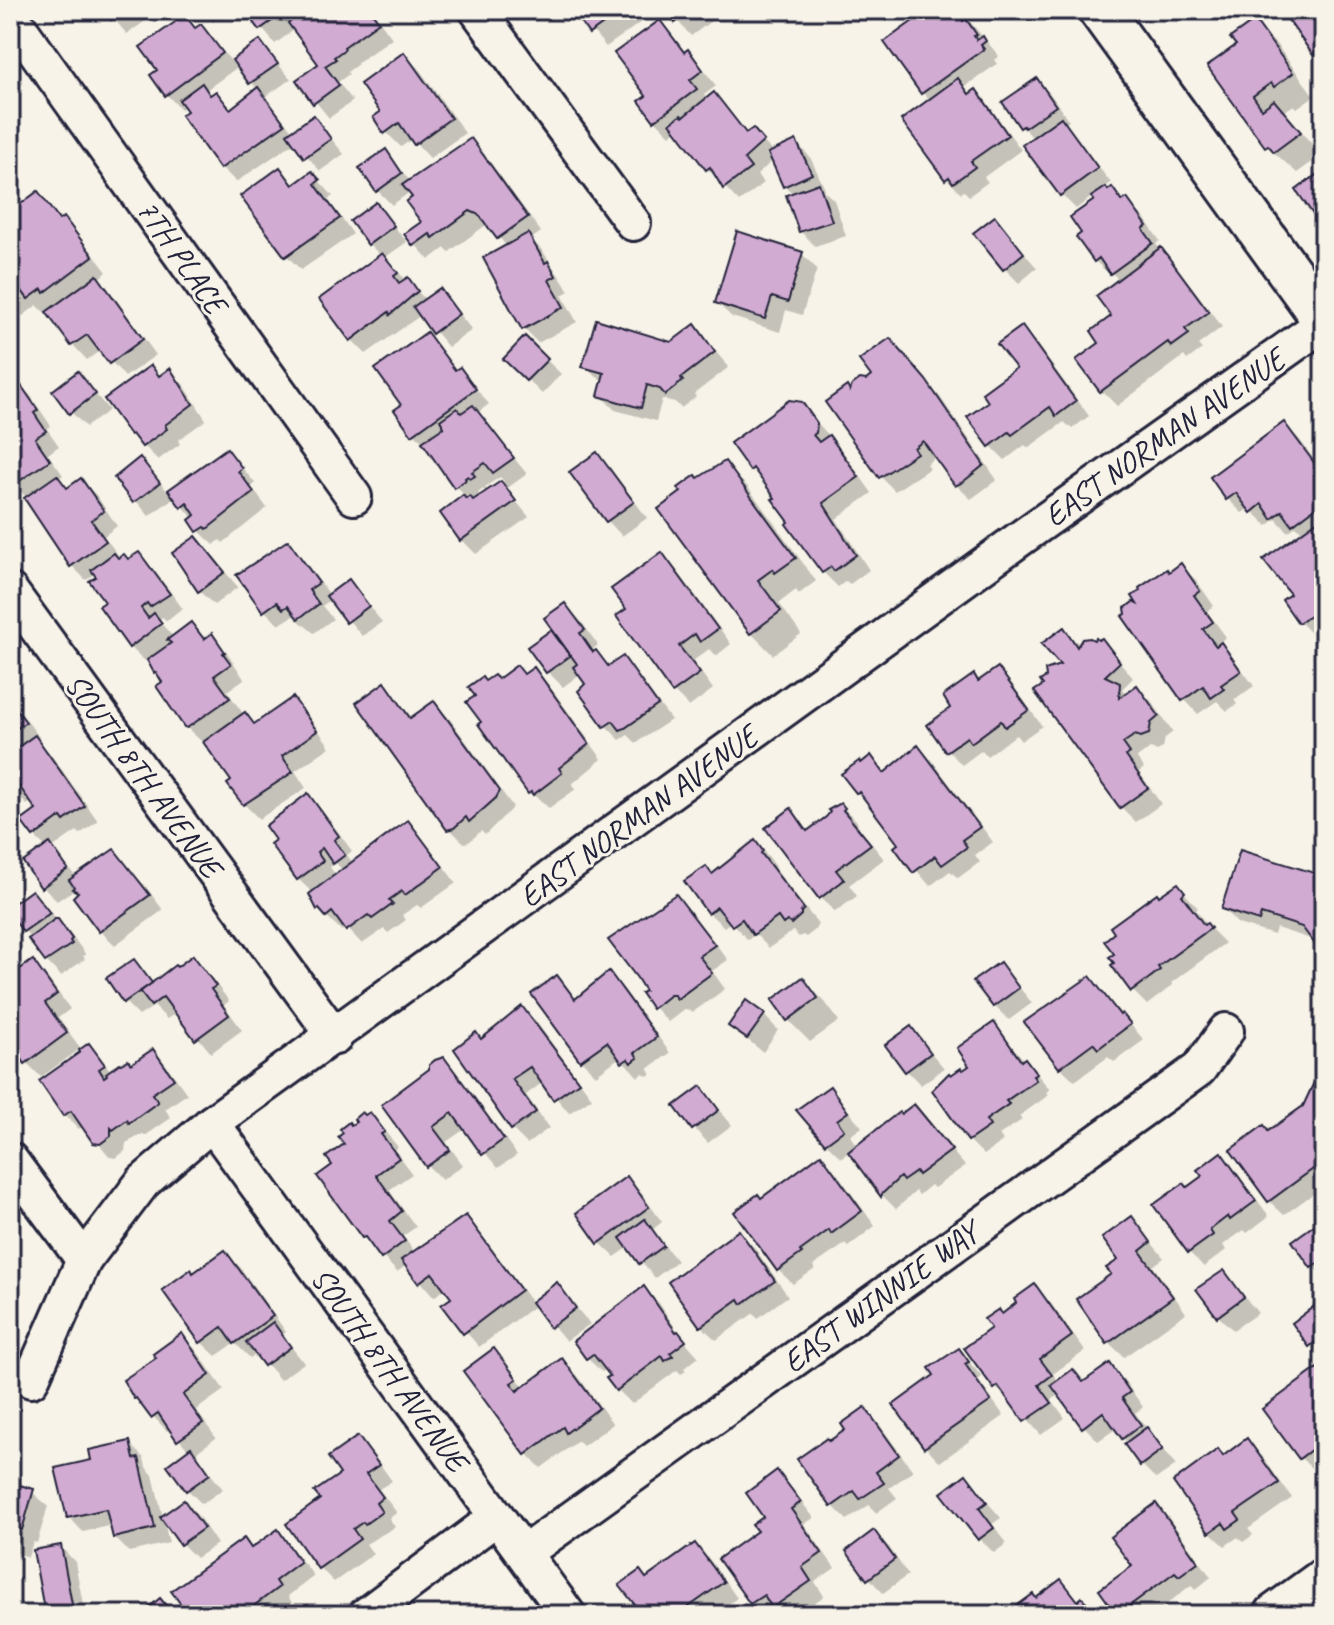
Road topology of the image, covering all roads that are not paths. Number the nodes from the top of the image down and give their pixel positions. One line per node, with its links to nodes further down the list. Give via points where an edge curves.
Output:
1 (477, 10): 4 (street)
2 (10, 15): 6 (street, 7TH PLACE)
3 (1114, 15): 5 (street)
4 (633, 223)
5 (1324, 322): 9 (street, EAST NORMAN AVENUE)
6 (354, 497)
7 (10, 591): 9 (street, SOUTH 8TH AVENUE)
8 (1226, 1031): 15 (street, EAST WINNIE WAY, via 1199,1069)
9 (335, 1037): 10 (street, EAST NORMAN AVENUE)
10 (212, 1123): 12 (street, EAST NORMAN AVENUE, via 143,1182); 14 (street, SOUTH 8TH AVENUE)
11 (10, 1160): 12 (street)
12 (84, 1260): 13 (street, EAST NORMAN AVENUE)
13 (31, 1380)
14 (497, 1517): 15 (street, SOUTH 8TH AVENUE); 17 (street)
15 (524, 1553): 18 (street, SOUTH 8TH AVENUE)
16 (1324, 1580): 19 (street)
17 (366, 1615)
18 (568, 1615)
19 (1276, 1615)

